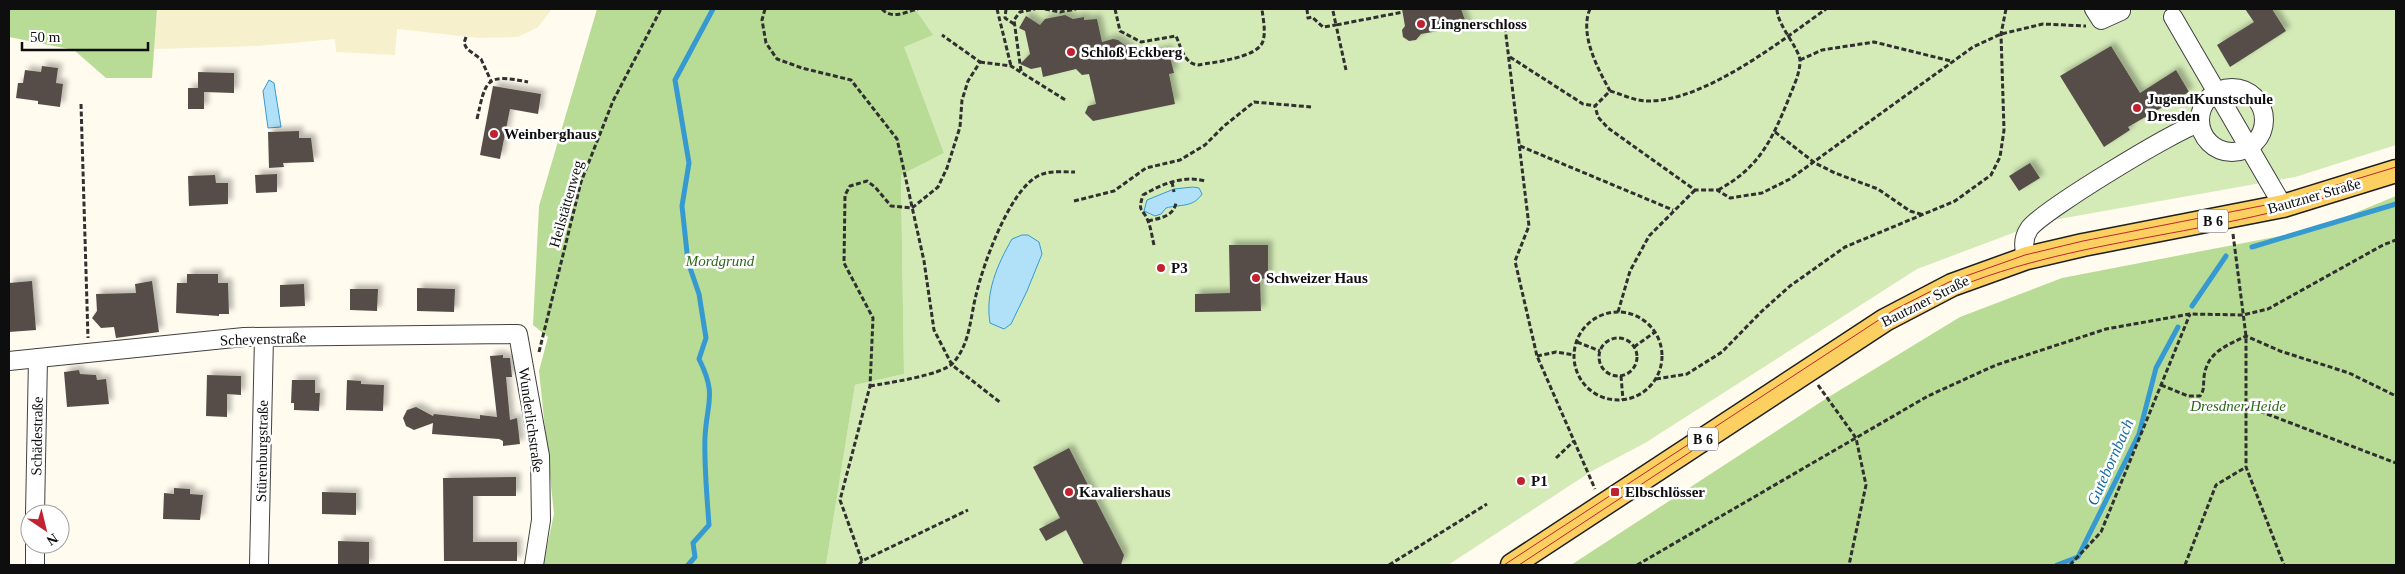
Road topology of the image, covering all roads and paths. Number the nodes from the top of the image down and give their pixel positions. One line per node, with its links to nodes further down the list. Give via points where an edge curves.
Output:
1 (660, 9): 90 (path, Heilstättenweg, via 614,101 581,182)
2 (765, 9): 62 (path, via 762,20 766,43 777,59 850,80 897,139)
3 (882, 9): 4 (path, via 893,16)
4 (918, 9)
5 (997, 9): 35 (path)
6 (1006, 9): 24 (path, via 1004,18)
7 (1035, 9): 17 (path)
8 (1045, 9): 18 (path)
9 (1076, 9): 18 (path)
10 (1115, 9): 11 (path, via 1120,31 1141,42 1176,36 1187,61 1198,65 1239,57 1258,48 1264,38)
11 (1262, 9)
12 (1307, 9): 25 (path, via 1308,18 1312,17 1323,28)
13 (1590, 9): 40 (path, via 1587,15 1590,53)
14 (1778, 9): 29 (path)
15 (1826, 9): 29 (path)
16 (2006, 9): 27 (path)
17 (1023, 10): 24 (path)
18 (1065, 10)
19 (1333, 11): 25 (path)
20 (2121, 11): 22 (street)
21 (1403, 12): 25 (path)
22 (2097, 15): 27 (path, via 2088,26 2043,24)
23 (2173, 17): 41 (street)
24 (1014, 24): 37 (path)
25 (1336, 25): 36 (path)
26 (1506, 27): 31 (path)
27 (2001, 34): 33 (path); 64 (path, via 2004,130 2000,157 1991,175 1955,201)
28 (942, 35): 34 (path)
29 (1788, 36): 32 (path); 40 (path, via 1690,94 1646,101)
30 (466, 37): 38 (path, via 464,43 481,59)
31 (1509, 56): 44 (path, via 1583,104); 49 (path)
32 (1800, 60): 33 (path, via 1822,50 1874,42); 48 (path)
33 (1951, 60): 51 (path)
34 (980, 62): 35 (path); 62 (path, via 968,81 960,127 947,168 938,187)
35 (1011, 66): 37 (path)
36 (1346, 70)
37 (1021, 72): 42 (path)
38 (491, 81): 39 (path, via 503,77); 46 (path, via 484,87)
39 (528, 82)
40 (1610, 91): 44 (path)
41 (2217, 92): 47 (street, via 2204,105); 50 (street); 50 (street, via 2238,89 2257,100 2264,120 2260,135)
42 (1067, 101)
43 (81, 104): 80 (path)
44 (1595, 106): 57 (path, via 1598,117 1608,128)
45 (1311, 107): 59 (path, via 1254,102 1205,145 1180,160 1146,168 1114,191)
46 (477, 119)
47 (2200, 123): 50 (street, via 2209,143 2218,149 2239,152); 69 (street, via 2132,159 2046,214 2030,227 2025,236)
48 (1775, 132): 51 (path); 58 (path, via 1759,159 1737,180)
49 (1520, 146): 63 (path); 82 (path, via 1529,226 1515,261)
50 (2249, 147): 61 (street)
51 (1815, 163): 58 (path, via 1762,193 1730,198); 64 (path, via 1878,189 1910,211)
52 (2396, 171): 61 (main road, Bautzner Straße / B 6)
53 (1075, 172): 85 (path, via 1038,176 1023,188 987,255 967,342)
54 (1205, 181): 55 (path, via 1192,178)
55 (1172, 182): 56 (path); 66 (path, via 1144,195 1141,212)
56 (1174, 190)
57 (1695, 190): 58 (path); 63 (path)
58 (1717, 190)
59 (1074, 201)
60 (1176, 204): 66 (path, via 1174,211 1164,218)
61 (2283, 206): 65 (main road, Bautzner Straße / B 6)
62 (912, 208): 85 (path, via 934,330); 91 (path, via 891,206 867,181 850,186 846,195 844,263 873,318)
63 (1673, 210): 70 (path, via 1649,236 1630,271)
64 (1925, 215): 88 (path, via 1845,247 1790,286 1722,352 1687,374)
65 (2231, 217): 69 (main road, Bautzner Straße / B 6); 72 (path)
66 (1148, 221): 68 (path)
67 (2396, 240): 72 (path, via 2268,309)
68 (1154, 244)
69 (2026, 258): 86 (main road, Bautzner Straße / B 6, via 1952,285 1924,299)
70 (1618, 312): 73 (path, via 1632,314); 77 (path, via 1593,321)
71 (2190, 314): 72 (path); 89 (path); 96 (path, via 2106,329 1996,365 1928,396)
72 (2243, 315): 75 (path)
73 (1656, 332): 78 (path); 88 (path, via 1662,348 1662,364)
74 (518, 334): 76 (street, Schevenstraße); 90 (street, Wunderlichstraße)
75 (2246, 336): 89 (path, via 2215,351 2208,361 2204,390 2200,396 2188,396); 92 (path, via 2280,351 2348,373); 95 (path)
76 (264, 337): 80 (street, Schevenstraße); 106 (street, Stürenburgstraße)
77 (1577, 342): 79 (path); 81 (path)
78 (1634, 347): 79 (path, via 1619,338 1608,342); 87 (path, via 1637,361 1628,373)
79 (1600, 351): 87 (path, via 1602,367 1610,374)
80 (88, 354): 83 (street, Schevenstraße)
81 (1574, 355): 82 (path, via 1556,352); 93 (path, via 1583,383 1608,400)
82 (1537, 356): 97 (path)
83 (38, 358): 84 (street, Schevenstraße); 101 (street, Schädestraße)
84 (9, 361)
85 (952, 365): 91 (path, via 919,377); 94 (path)
86 (1808, 370): 96 (path); 103 (main road, Bautzner Straße / B 6)
87 (1621, 376): 93 (path)
88 (1656, 379): 93 (path, via 1636,397)
89 (2161, 385): 113 (path, via 2101,532)
90 (528, 386): 107 (street, Wunderlichstraße, via 540,456 541,520)
91 (870, 386): 105 (path, via 840,500)
92 (2396, 396)
93 (1623, 400)
94 (1001, 403)
95 (2246, 406): 99 (path); 100 (path)
96 (1856, 438): 111 (path); 112 (path, via 1866,485)
97 (1574, 442): 98 (path); 103 (path)
98 (1556, 458)
99 (2396, 462)
100 (2246, 467): 114 (path, via 2216,485); 115 (path)
101 (36, 504)
102 (1487, 504): 109 (path)
103 (1602, 506): 110 (main road, Bautzner Straße / B 6)
104 (968, 510): 105 (path)
105 (862, 561): 108 (path)
106 (259, 565)
107 (534, 565)
108 (859, 565)
109 (1389, 565)
110 (1512, 565)
111 (1637, 565)
112 (1849, 565)
113 (2070, 565)
114 (2185, 565)
115 (2284, 565)

